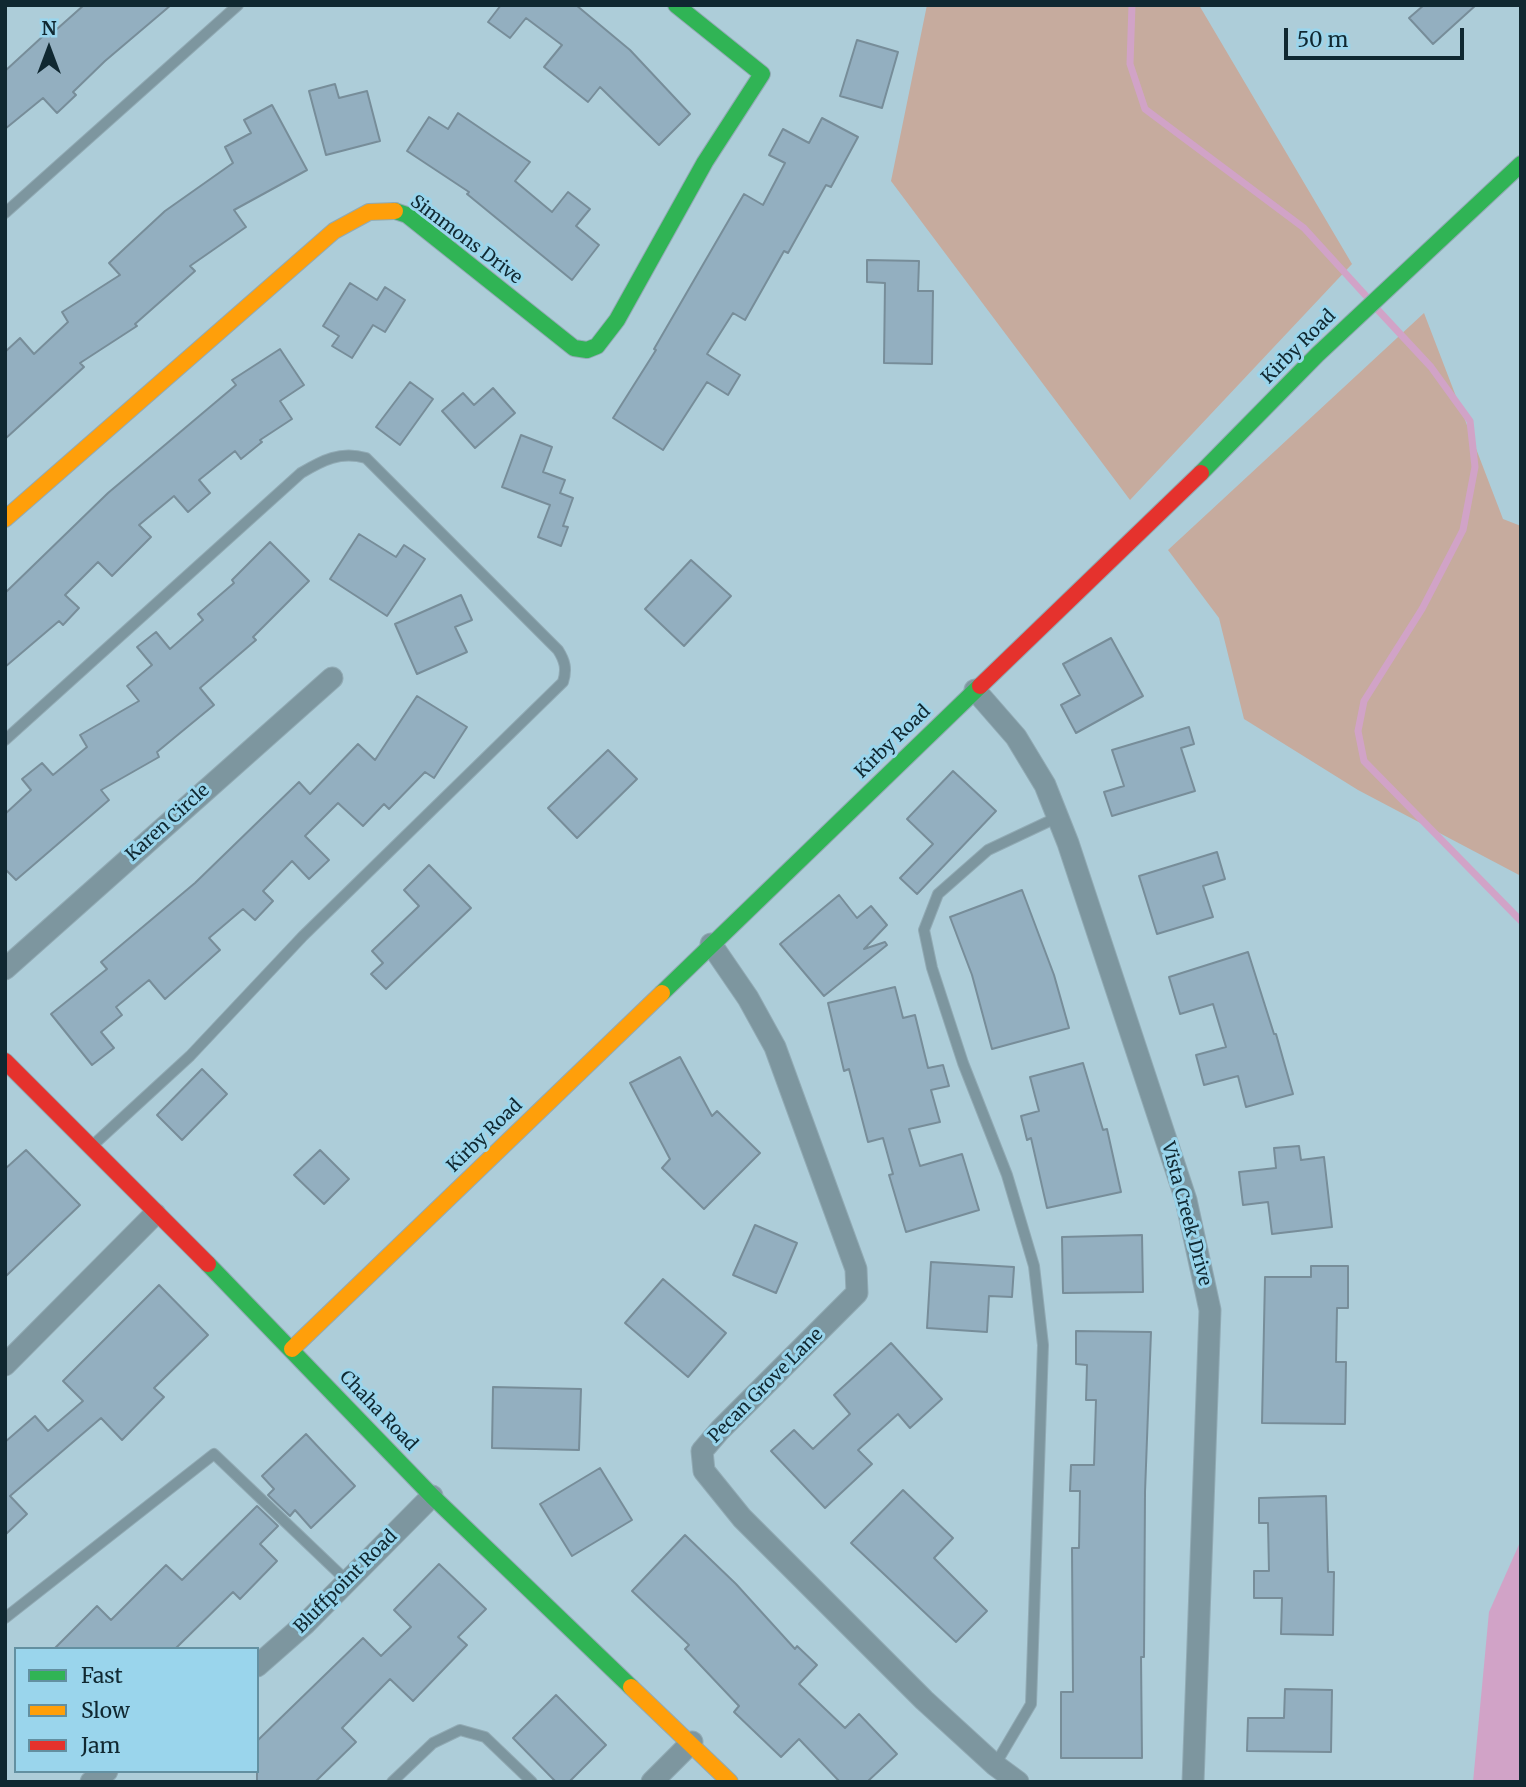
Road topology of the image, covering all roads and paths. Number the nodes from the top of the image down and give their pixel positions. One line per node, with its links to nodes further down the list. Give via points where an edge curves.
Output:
1 (238, 5): 4 (lane)
2 (676, 5): 5 (street, Simmons Drive, via 762,74 705,162 617,320 597,346 574,348 407,215 395,209 369,212 334,232)
3 (1517, 177): 7 (street, Kirby Road, via 1414,262)
4 (5, 213)
5 (5, 519)
6 (332, 678): 11 (street, Karen Circle)
7 (975, 690): 9 (street, Vista Creek Drive, via 1017,737); 10 (street, Kirby Road)
8 (5, 740): 13 (lane, via 301,473 348,453 366,458 564,660 563,682 303,936 190,1056)
9 (1058, 817): 22 (lane, via 988,850 938,894 924,930 963,1063 1007,1175 1034,1266 1043,1345 1031,1703); 28 (street, Vista Creek Drive, via 1186,1200 1210,1310)
10 (711, 944): 15 (street, Kirby Road); 22 (street, Pecan Grove Lane, via 775,1047 856,1269 857,1293 702,1451 704,1471 742,1518)
11 (5, 969)
12 (5, 1061): 13 (street, Chaha Road)
13 (90, 1148): 14 (street, Chaha Road)
14 (155, 1214): 15 (street, Chaha Road); 16 (street)
15 (292, 1349): 17 (street, Chaha Road)
16 (5, 1365)
17 (432, 1496): 18 (street, Bluffpoint Road); 21 (street, Chaha Road)
18 (347, 1581): 19 (lane, via 214,1454); 20 (street, Bluffpoint Road)
19 (5, 1618)
20 (259, 1664)
21 (692, 1742): 25 (street); 26 (street, Chaha Road)
22 (995, 1765): 27 (street, Pecan Grove Lane)
23 (392, 1782): 24 (lane, via 433,1743 460,1730 485,1737)
24 (532, 1782)
25 (652, 1782)
26 (730, 1782)
27 (1018, 1782)
28 (1193, 1782)

